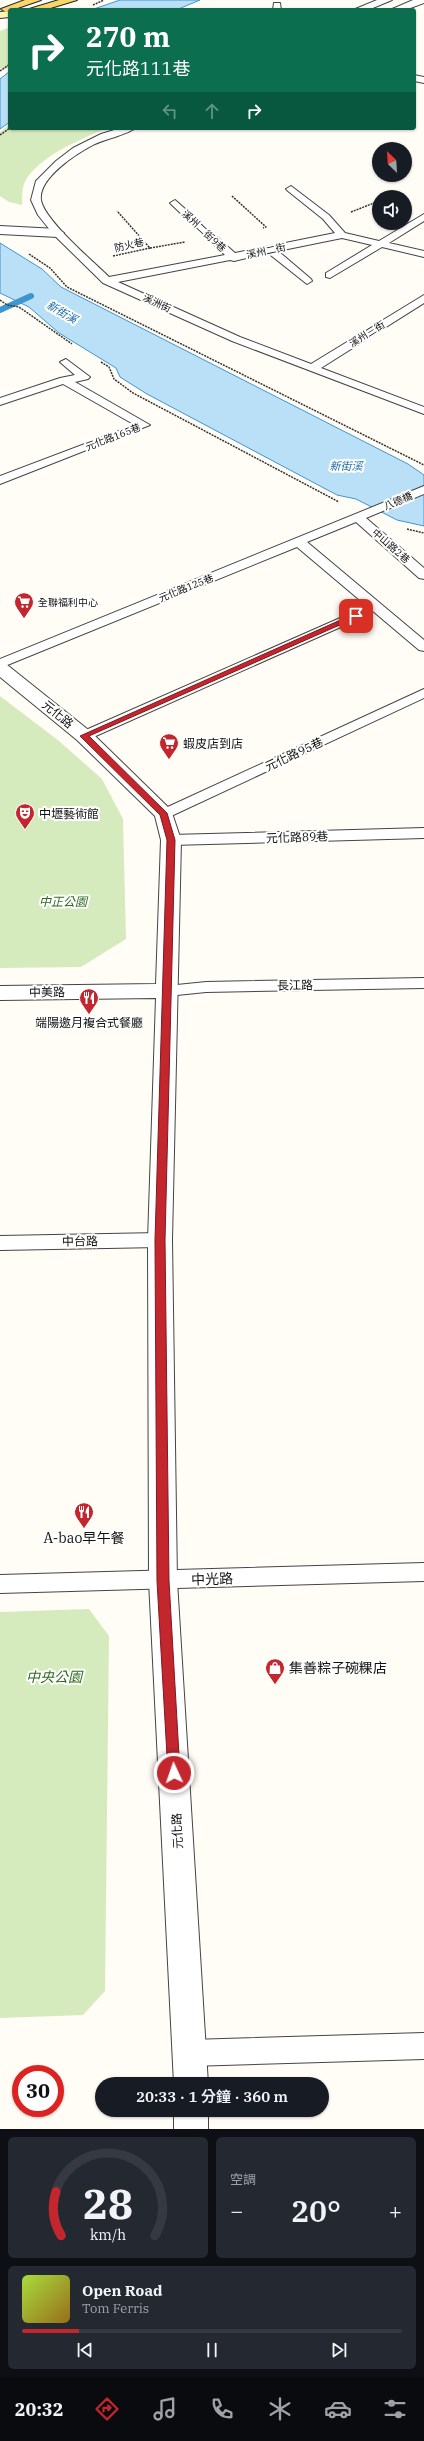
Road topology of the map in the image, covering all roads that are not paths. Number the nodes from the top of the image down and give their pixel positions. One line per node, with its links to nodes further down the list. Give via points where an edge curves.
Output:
1 (72, 0): 4 (main road)
2 (387, 0): 6 (street)
3 (423, 0): 7 (street)
4 (34, 6): 5 (main road)
5 (20, 8)
6 (364, 8)
7 (401, 8)
8 (124, 130): 13 (lane, 溪洲街, via 104,136 76,150 47,173 41,181 36,200 43,215)
9 (291, 189): 14 (lane, via 326,217)
10 (175, 203): 18 (lane, 溪州二街9巷)
11 (424, 217): 15 (lane)
12 (0, 230): 13 (street)
13 (58, 233): 20 (lane, 溪洲街)
14 (342, 235): 15 (lane, 溪州二街); 16 (lane, 溪州二街)
15 (381, 242): 17 (lane, 溪州二街); 19 (lane)
16 (271, 250): 18 (lane, 溪州二街); 21 (lane)
17 (424, 254)
18 (234, 258): 20 (lane, 溪州二街)
19 (330, 275)
20 (107, 281): 24 (lane, 溪洲街, via 236,339)
21 (307, 281)
22 (424, 298): 24 (lane, 溪州三街)
23 (66, 362): 25 (lane, via 84,377)
24 (311, 369): 27 (lane, 溪洲街)
25 (64, 380): 26 (lane); 28 (lane, 元化路165巷, via 144,426)
26 (0, 402)
27 (424, 410)
28 (0, 480)
29 (424, 490): 30 (lane, 八德橋)
30 (365, 515): 31 (lane, 元化路125巷); 32 (lane, 中山路2巷)
31 (299, 542): 34 (lane); 35 (lane, 元化路125巷)
32 (424, 575)
33 (356, 616): 38 (lane)
34 (424, 647)
35 (0, 664)
36 (0, 668): 38 (street, 元化路)
37 (424, 693): 39 (lane, 元化路95巷)
38 (84, 736): 39 (street, 元化路)
39 (164, 814): 41 (street, 元化路)
40 (424, 833): 41 (lane, 元化路89巷)
41 (171, 840): 43 (street, 元化路)
42 (424, 983): 43 (lane, 長江路, via 206,986)
43 (167, 990): 44 (street, 中美路); 45 (street, 元化路)
44 (0, 992)
45 (160, 1240): 46 (lane, 中台路); 48 (street, 元化路)
46 (0, 1243)
47 (424, 1572): 48 (lane, 中光路)
48 (163, 1581): 49 (lane, 中光路); 51 (street, 元化路)
49 (0, 1584)
50 (424, 2046): 51 (lane)
51 (190, 2053): 52 (street, 元化路)
52 (191, 2077)
53 (191, 2117): 54 (street)
54 (191, 2129)

